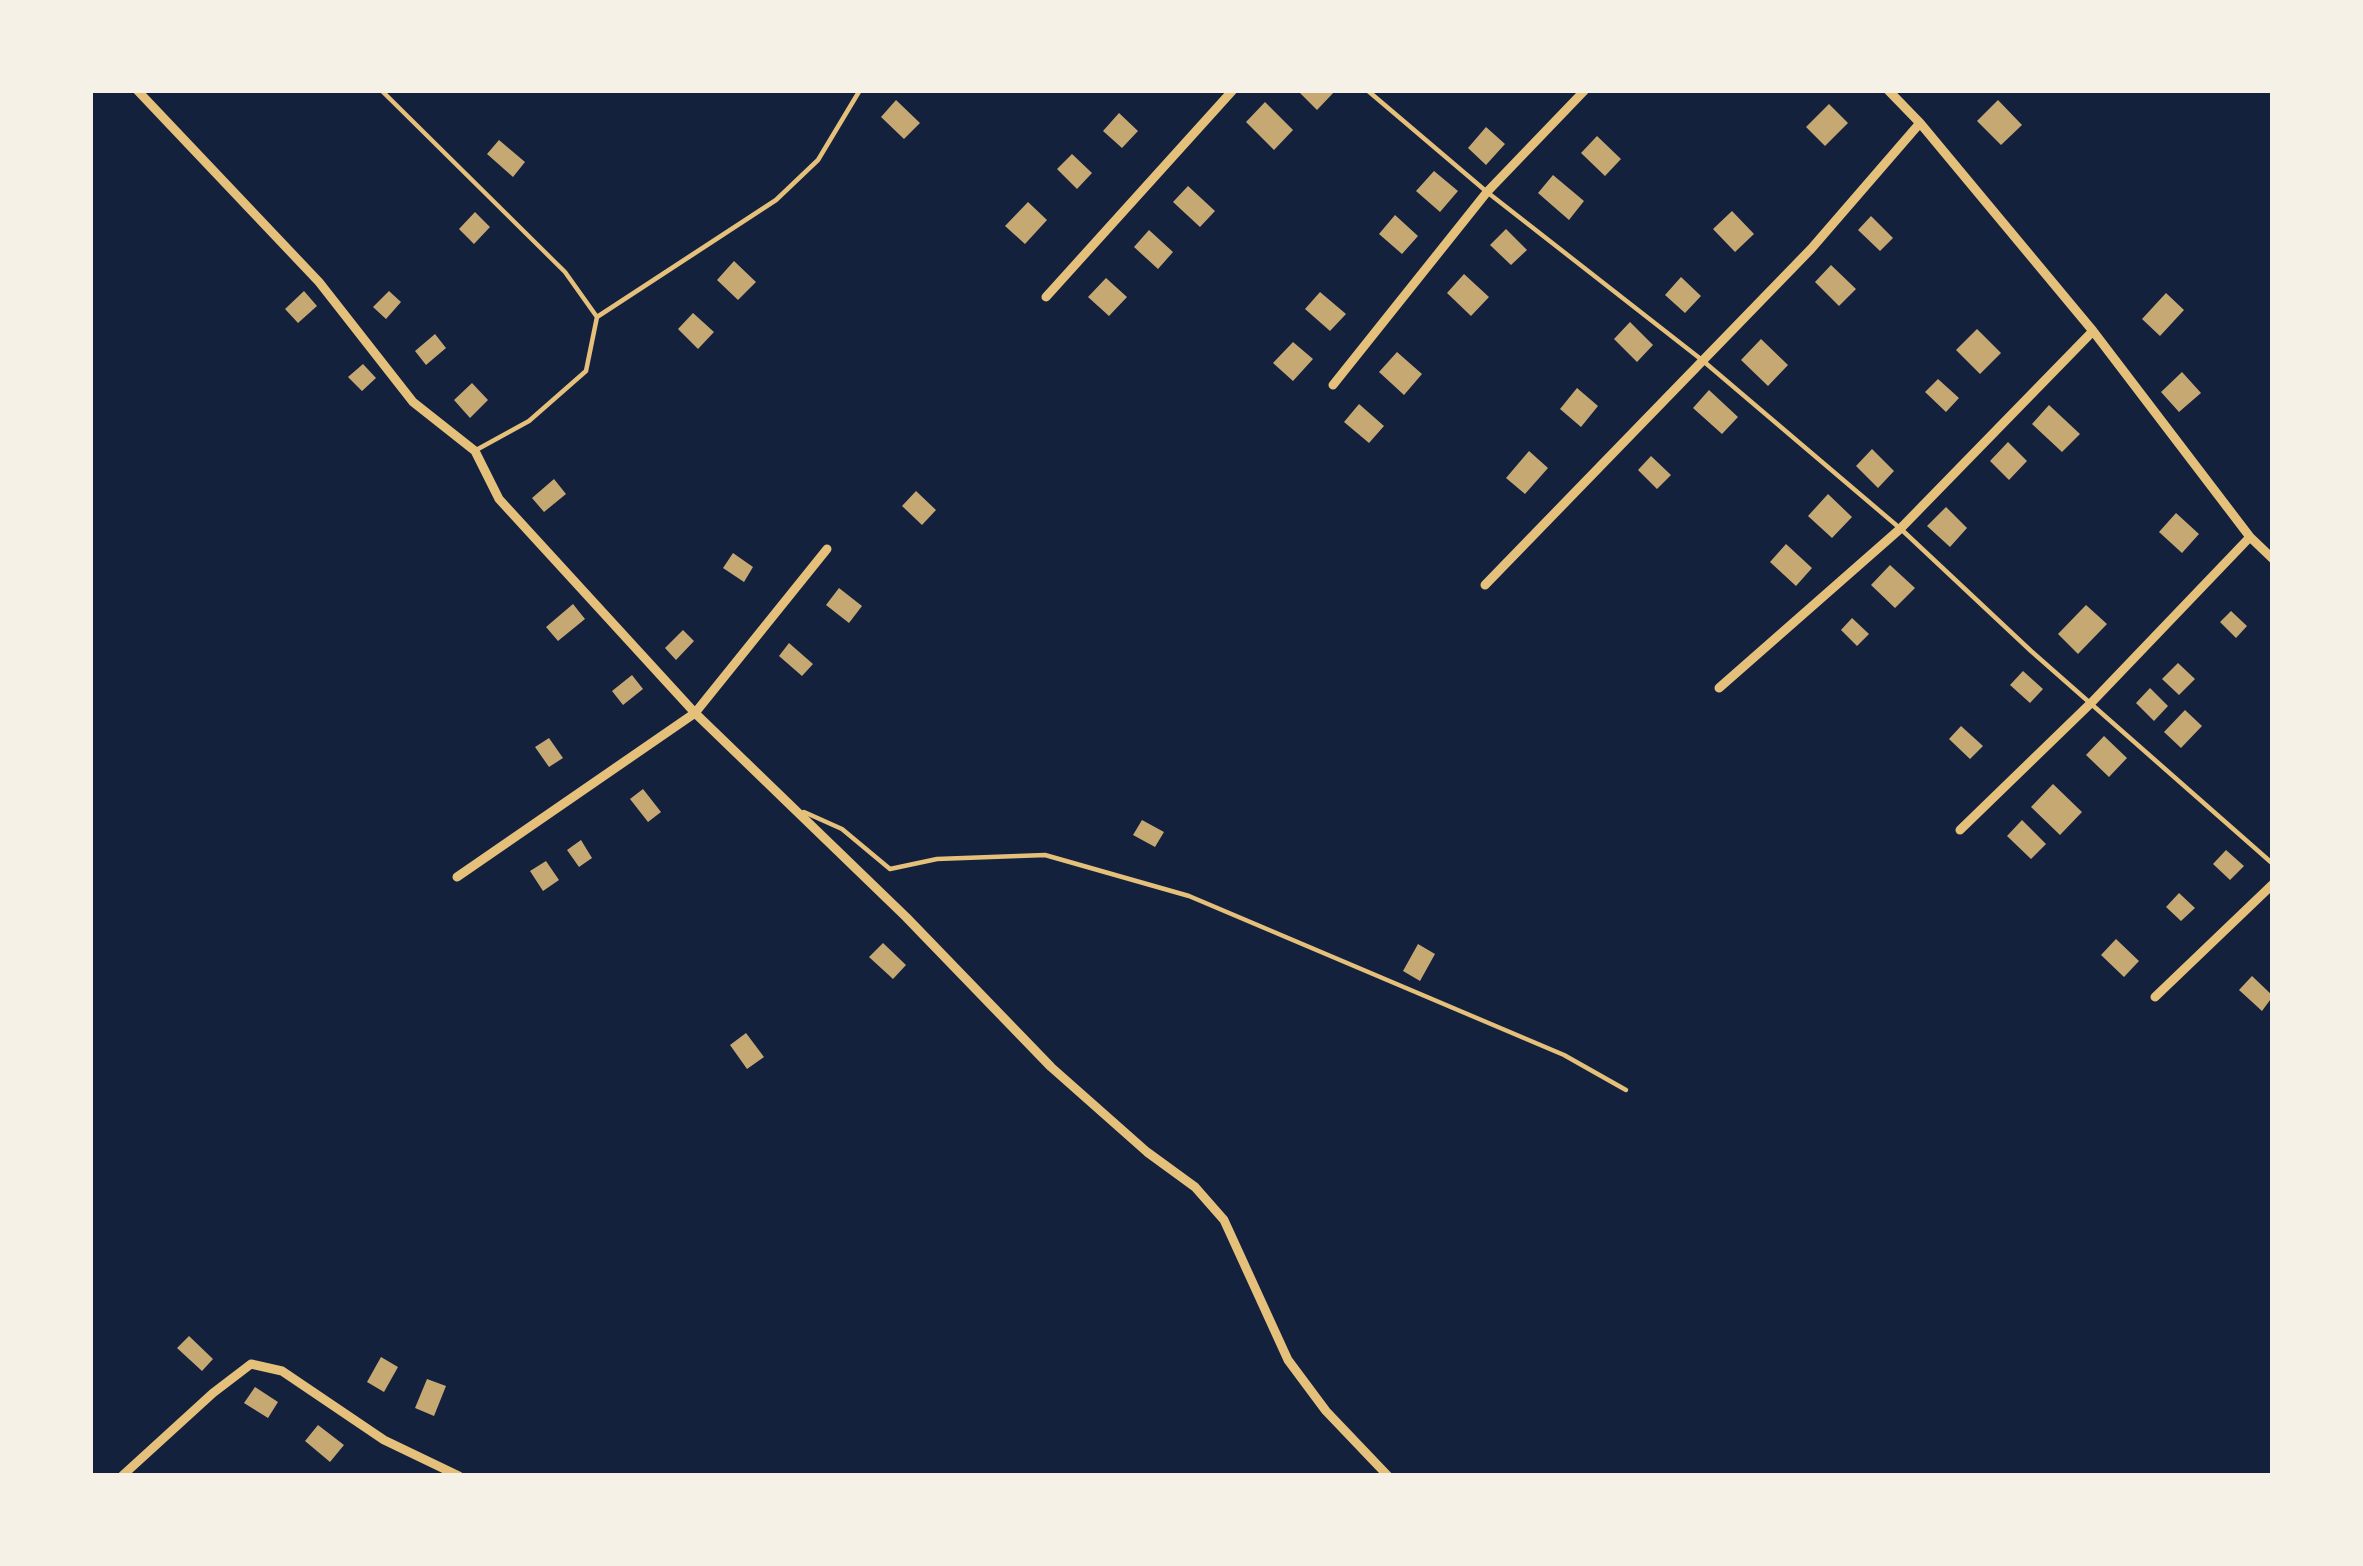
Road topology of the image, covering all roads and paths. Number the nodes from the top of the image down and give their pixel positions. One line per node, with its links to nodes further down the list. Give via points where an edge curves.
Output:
1 (137, 90): 15 (street, via 319,282 413,402)
2 (381, 90): 11 (lane, via 565,272)
3 (860, 90): 11 (lane, via 818,160 776,200)
4 (1233, 90): 10 (street)
5 (1366, 90): 9 (lane)
6 (1586, 90): 9 (street)
7 (1888, 90): 8 (street)
8 (1921, 123): 12 (street); 13 (street)
9 (1487, 192): 13 (lane); 14 (street)
10 (1046, 297)
11 (597, 317): 15 (lane, via 586,371 529,421)
12 (2093, 332): 16 (street); 17 (street)
13 (1702, 360): 16 (lane); 20 (street)
14 (1334, 385)
15 (475, 451): 23 (street, via 499,500)
16 (1900, 529): 21 (street); 22 (lane)
17 (2250, 537): 19 (street); 22 (street)
18 (827, 549): 23 (street)
19 (2273, 560)
20 (1485, 585)
21 (1719, 688)
22 (2092, 702): 25 (street); 26 (lane)
23 (695, 712): 24 (street); 27 (street)
24 (793, 807): 30 (lane, via 842,829 890,868 1045,855 1189,896 1564,1055); 33 (street, via 1051,1067 1195,1186 1224,1220 1288,1360)
25 (1960, 830)
26 (2273, 864)
27 (457, 877)
28 (2273, 884): 29 (street)
29 (2156, 997)
30 (1627, 1090)
31 (122, 1476): 32 (street, via 251,1364 282,1371 384,1440)
32 (459, 1476)
33 (1388, 1476)

